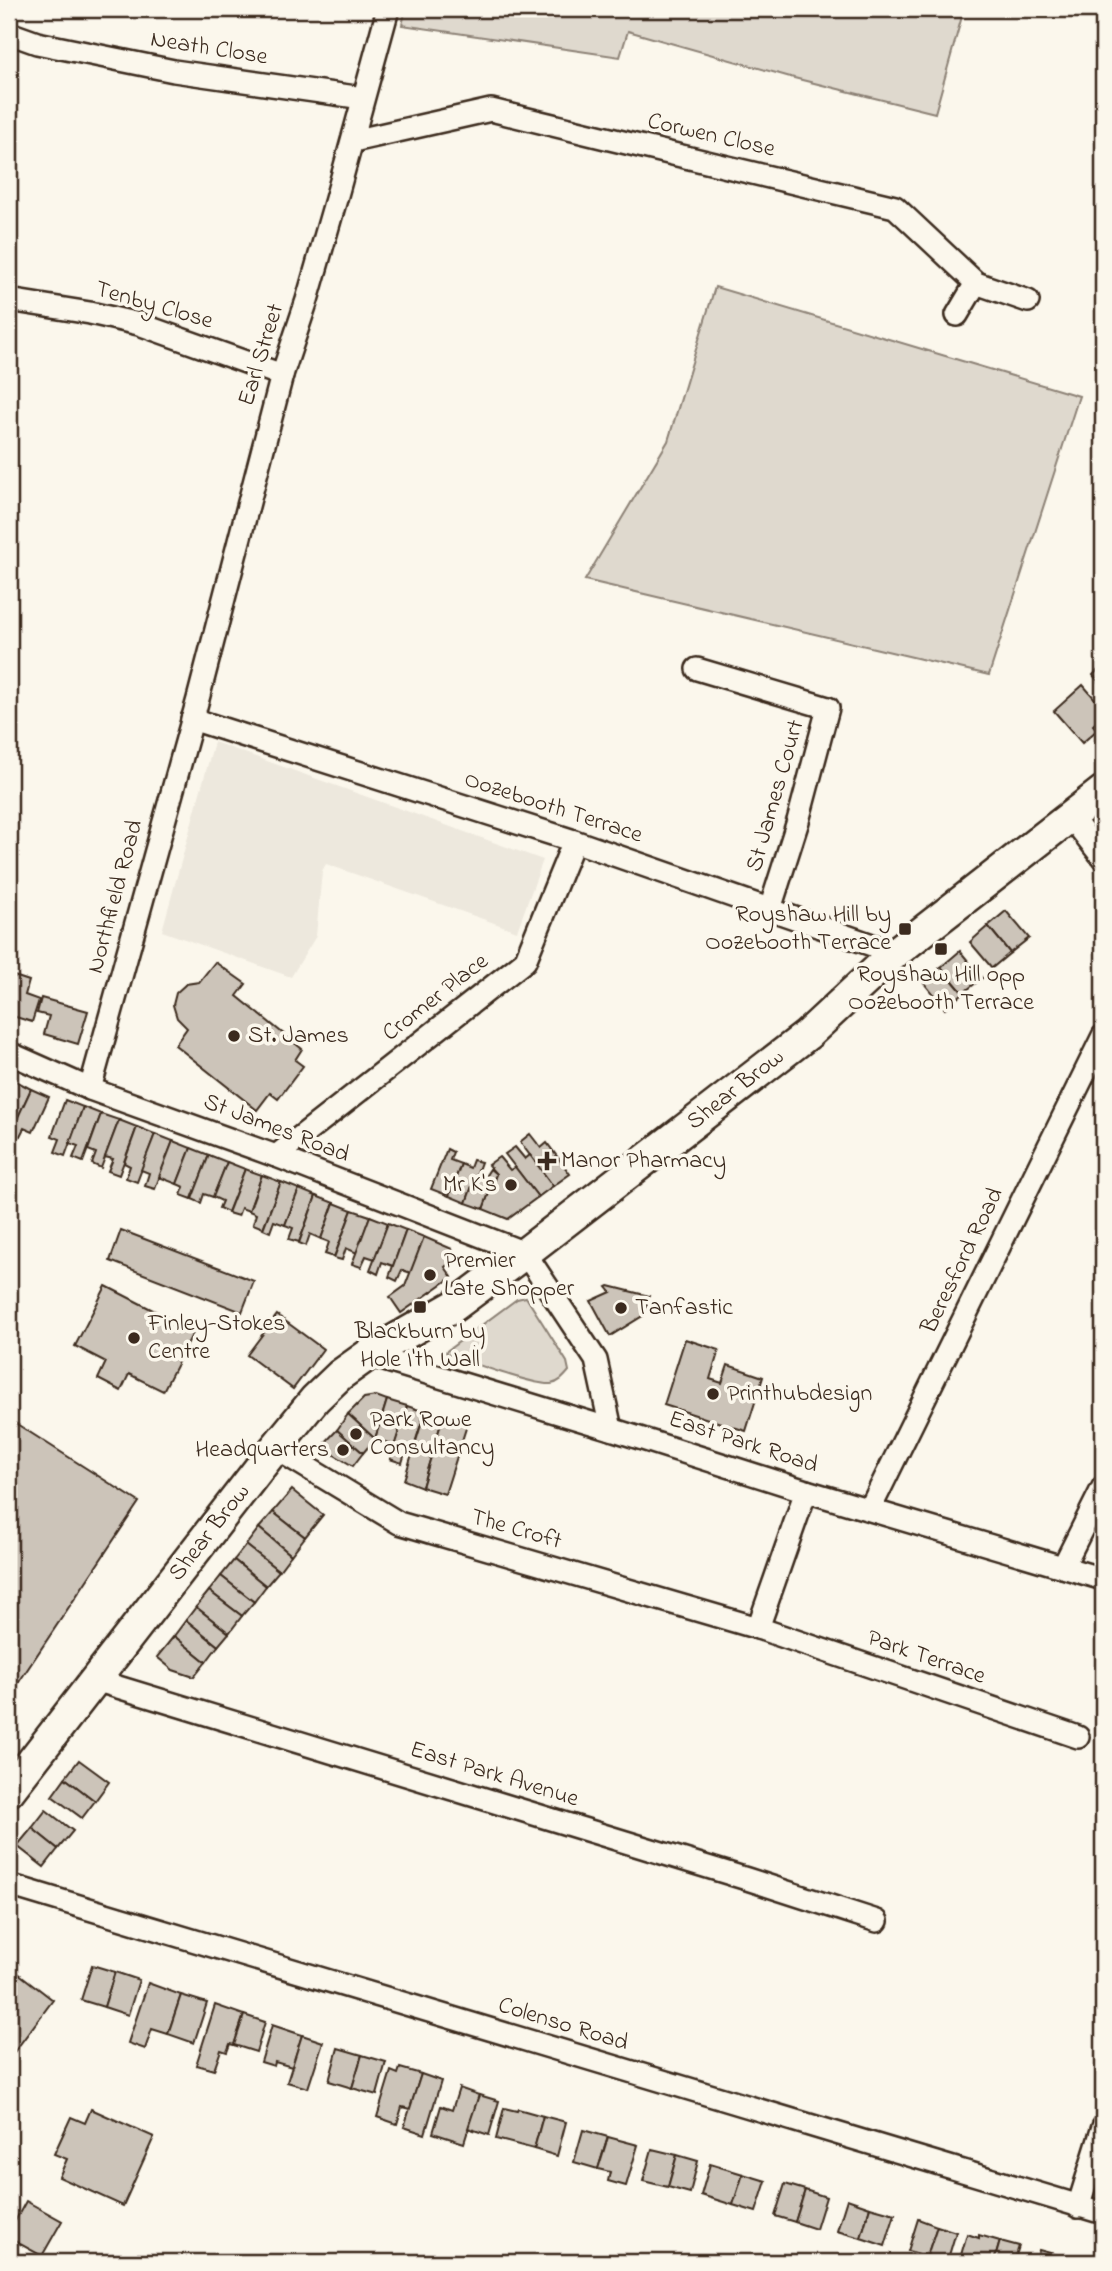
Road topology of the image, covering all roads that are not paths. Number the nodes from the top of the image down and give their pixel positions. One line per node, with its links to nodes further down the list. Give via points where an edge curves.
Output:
1 (388, 9): 3 (street, Earl Street)
2 (9, 33): 3 (street, Neath Close, via 174,71)
3 (363, 98): 4 (street, Earl Street)
4 (354, 141): 5 (street, Corwen Close, via 491,110 895,207); 9 (street, Earl Street)
5 (976, 283): 7 (street, Corwen Close); 8 (street)
6 (9, 300): 9 (street, Tenby Close, via 139,324)
7 (1028, 301)
8 (957, 315)
9 (282, 375): 11 (street, Earl Street)
10 (697, 669): 16 (street, St James Court, via 828,708)
11 (192, 719): 14 (street, Oozebooth Terrace); 20 (street, Northfield Road)
12 (1103, 791): 13 (main road, Shear Brow)
13 (1071, 817): 15 (street); 17 (main road, Shear Brow)
14 (574, 841): 16 (street, Oozebooth Terrace); 21 (street, Cromer Place, via 525,961)
15 (1103, 858)
16 (769, 909): 17 (street, Oozebooth Terrace)
17 (895, 953): 22 (main road, Shear Brow, via 807,1035)
18 (1103, 1036): 28 (street, Beresford Road)
19 (9, 1053): 20 (street, St James Road)
20 (90, 1089): 21 (street, St James Road)
21 (276, 1156): 22 (street, St James Road)
22 (525, 1253): 23 (main road, Shear Brow, via 454,1306); 24 (street, via 596,1360)
23 (368, 1355): 24 (street, East Park Road); 25 (main road, Shear Brow, via 315,1399)
24 (611, 1429): 27 (street, East Park Road)
25 (275, 1448): 31 (street, The Croft, via 399,1523); 32 (main road, Shear Brow)
26 (1103, 1487): 29 (street)
27 (806, 1491): 28 (street, East Park Road); 31 (street)
28 (870, 1509): 29 (street, East Park Road)
29 (1063, 1567): 30 (street, East Park Road)
30 (1103, 1579)
31 (758, 1628): 33 (street, Park Terrace)
32 (95, 1680): 34 (main road, Shear Brow); 36 (street, East Park Avenue)
33 (1078, 1737)
34 (9, 1791)
35 (9, 1885): 38 (street, Colenso Road)
36 (877, 1921)
37 (1103, 2127): 38 (street)
38 (1078, 2207): 39 (street, Colenso Road)
39 (1103, 2213)

